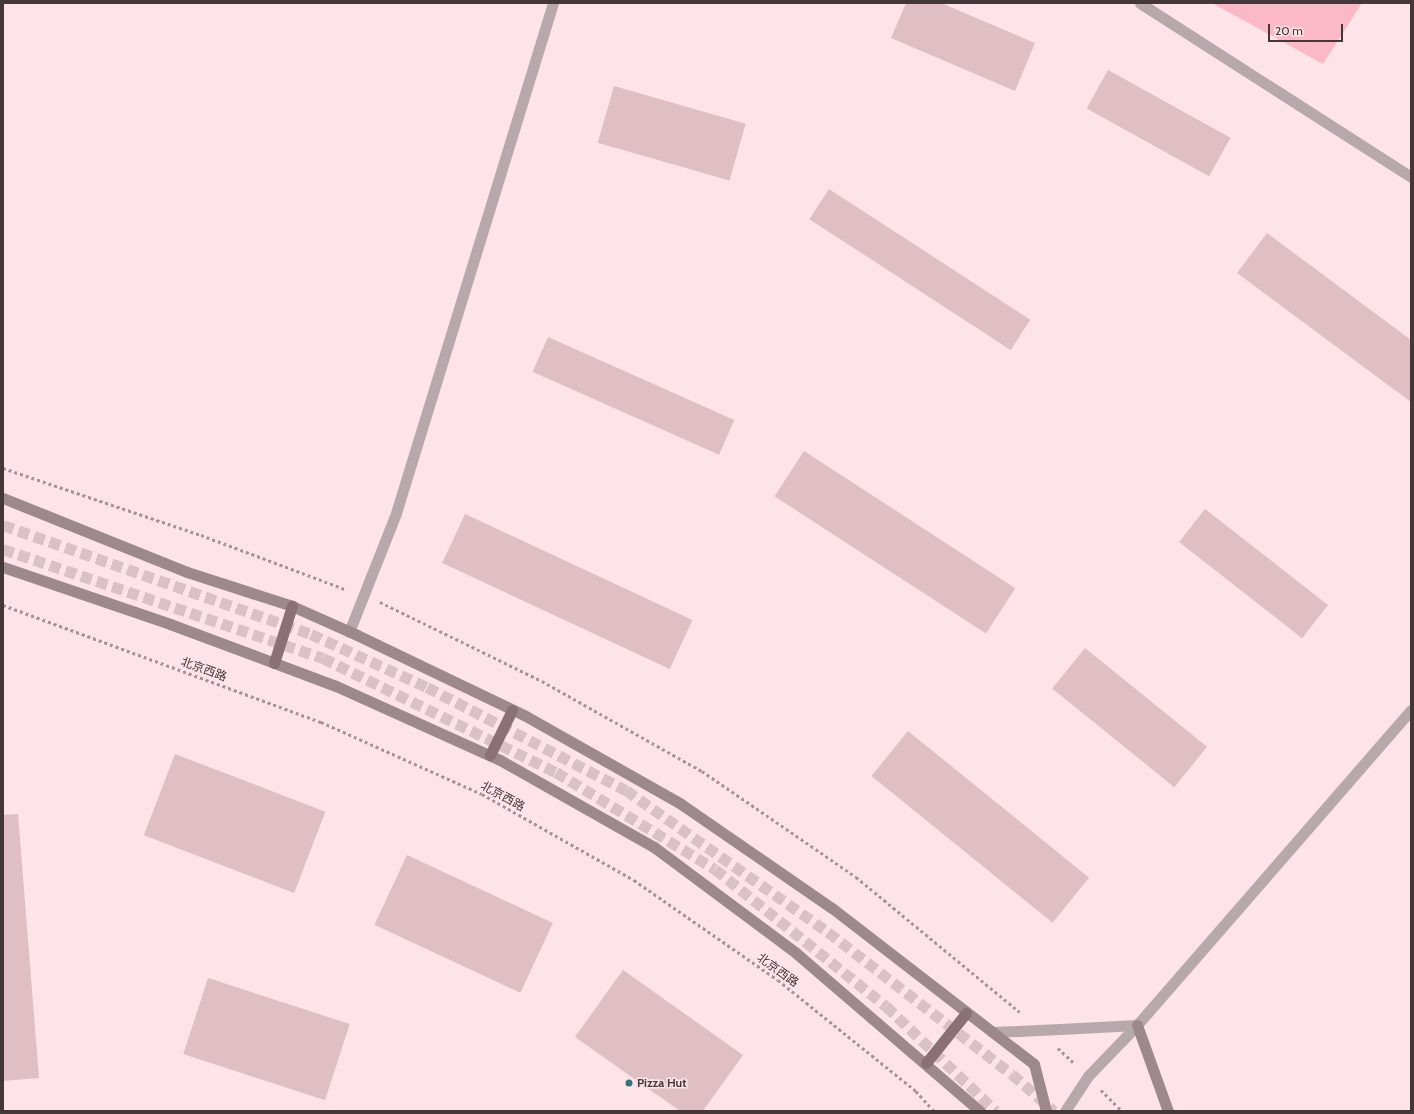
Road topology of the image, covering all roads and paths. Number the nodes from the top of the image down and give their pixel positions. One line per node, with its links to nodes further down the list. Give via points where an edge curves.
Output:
1 (553, 3): 8 (street, via 396,512)
2 (1140, 3): 3 (street)
3 (1411, 177)
4 (3, 498): 7 (main road, via 187,572)
5 (3, 568): 9 (main road)
6 (3, 605): 17 (path, 北京西路, via 321,722 482,794 634,880 778,980 916,1091)
7 (292, 606): 8 (main road); 9 (main road)
8 (349, 632): 10 (main road)
9 (274, 663): 12 (main road, via 336,686)
10 (512, 710): 12 (main road); 13 (main road, via 681,804 832,908)
11 (1411, 710): 14 (street)
12 (490, 755): 16 (main road, via 654,847 796,953)
13 (966, 1013): 15 (main road); 16 (main road)
14 (1137, 1025): 15 (street, bridge); 20 (street, via 1088,1076); 21 (main road)
15 (992, 1032): 19 (main road, via 1034,1064)
16 (926, 1063): 18 (main road)
17 (934, 1111)
18 (980, 1111)
19 (1046, 1111)
20 (1065, 1111)
21 (1168, 1111)

